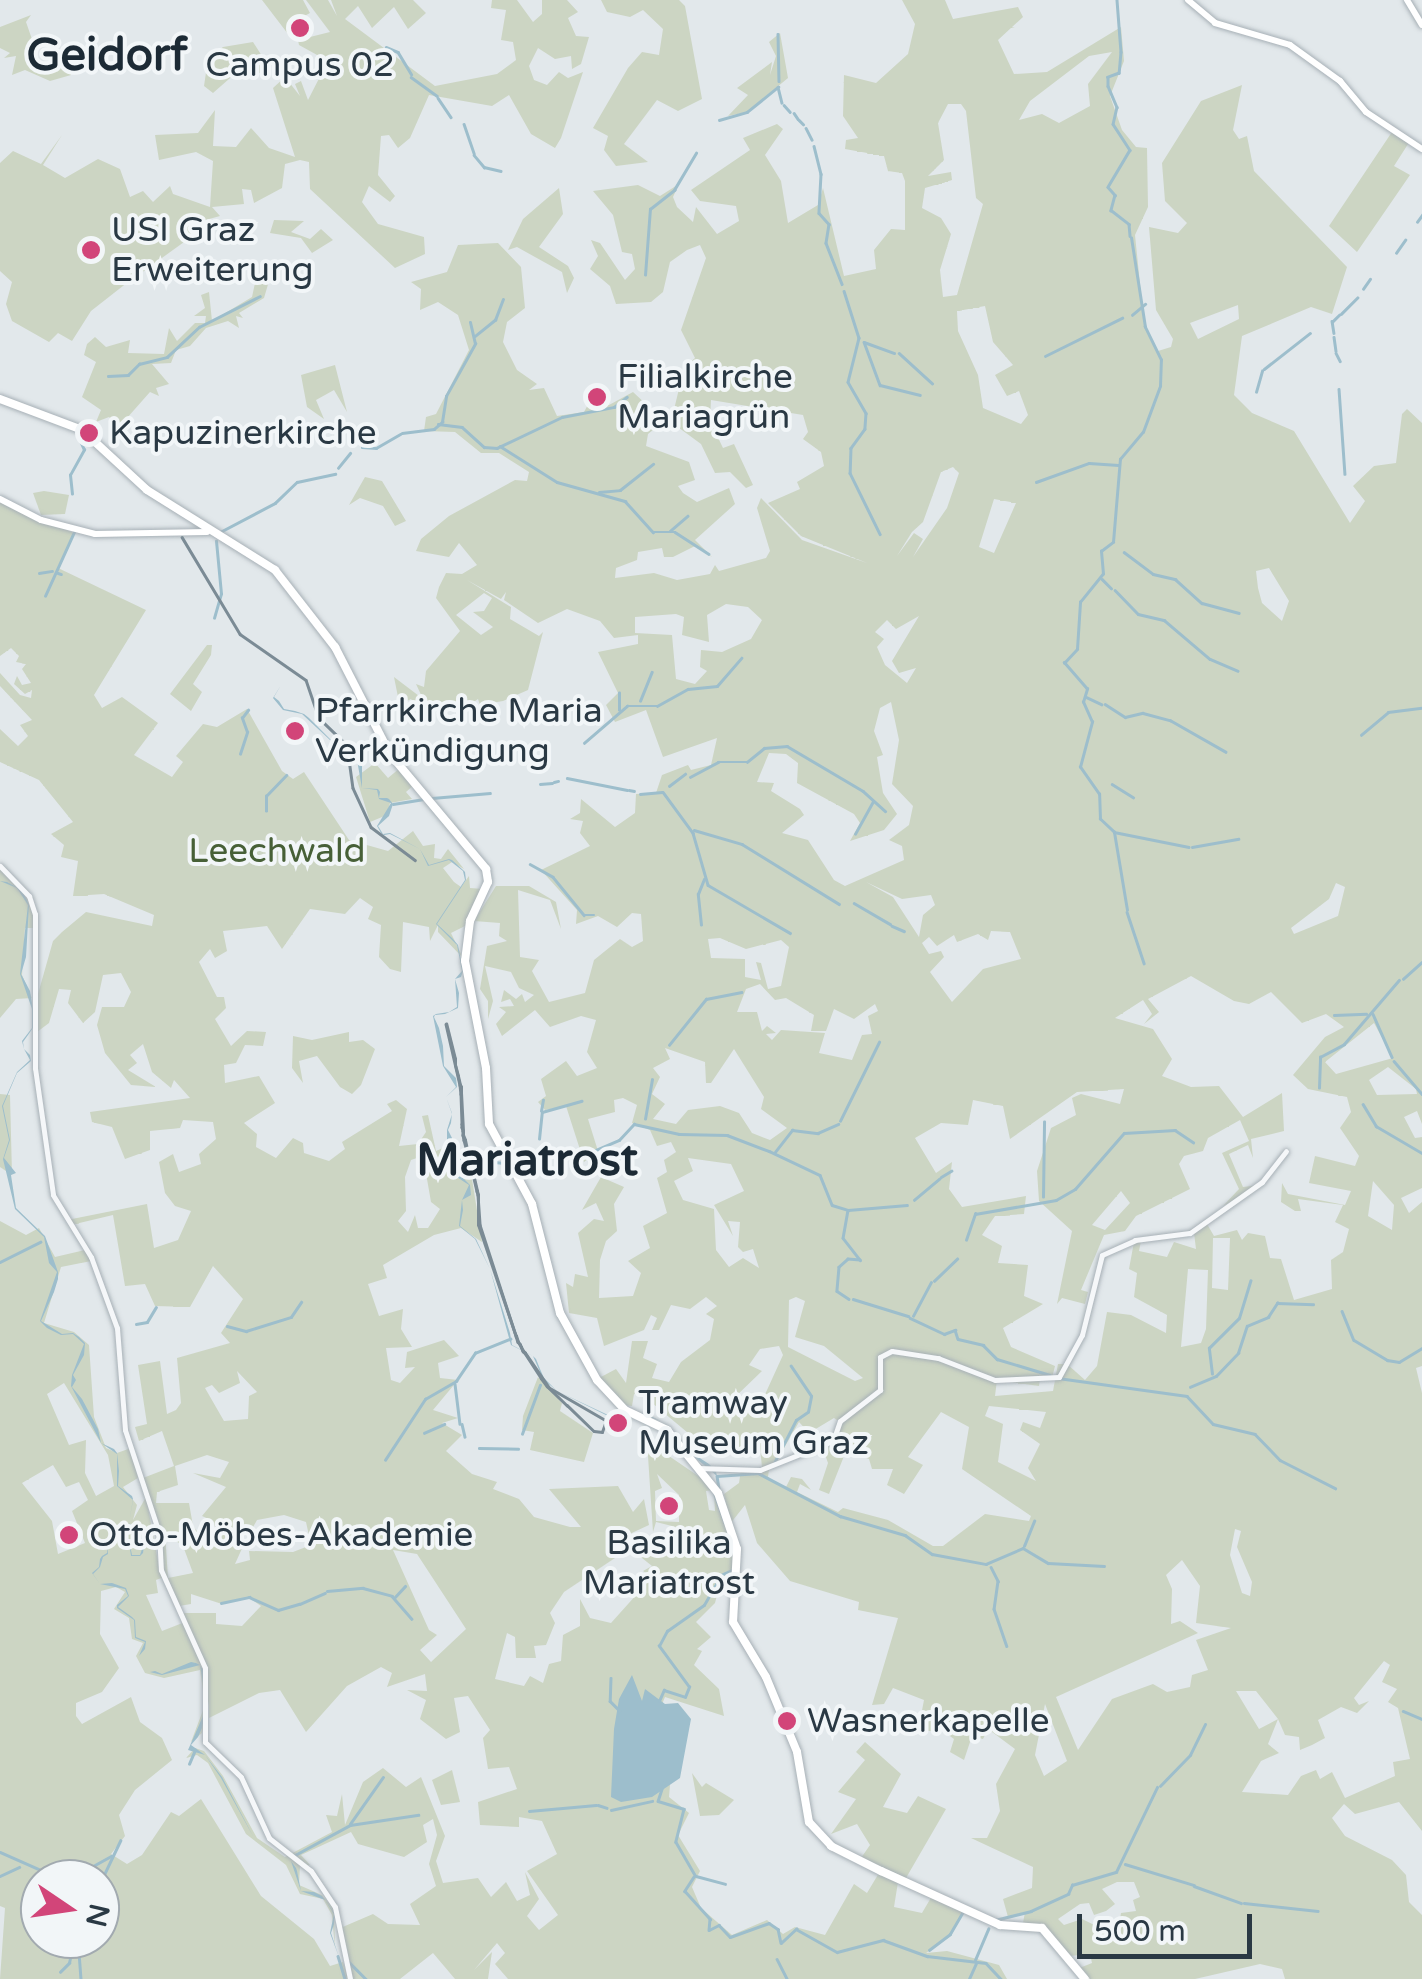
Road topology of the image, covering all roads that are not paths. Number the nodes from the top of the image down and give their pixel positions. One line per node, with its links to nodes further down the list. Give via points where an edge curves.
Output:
1 (1188, 0): 4 (main road, via 1215,23 1290,45 1340,81 1366,112)
2 (1406, 0): 3 (main road)
3 (1422, 25)
4 (1422, 149)
5 (0, 399): 7 (main road, via 76,427)
6 (0, 499): 7 (main road, via 76,529)
7 (207, 532): 10 (main road, via 283,578 335,647 390,754 488,874 469,925 465,961 486,1068 486,1116 534,1211 562,1317 596,1380 628,1411 664,1428)
8 (0, 866): 11 (street, via 29,896 35,914 36,1068 52,1195 91,1257 117,1326 125,1430 159,1533 161,1570 205,1668 205,1742 241,1777 252,1814 272,1842 307,1867 331,1901)
9 (1286, 1151): 10 (street, via 1262,1182 1190,1233 1136,1240 1102,1256 1082,1335 1057,1378 995,1380 938,1358 892,1351 880,1358 880,1390 840,1420 833,1440 760,1470)
10 (698, 1468): 12 (main road, via 717,1491 738,1549 732,1618 798,1752 813,1820 830,1844 1000,1925 1044,1930)
11 (350, 1979)
12 (1084, 1979)

